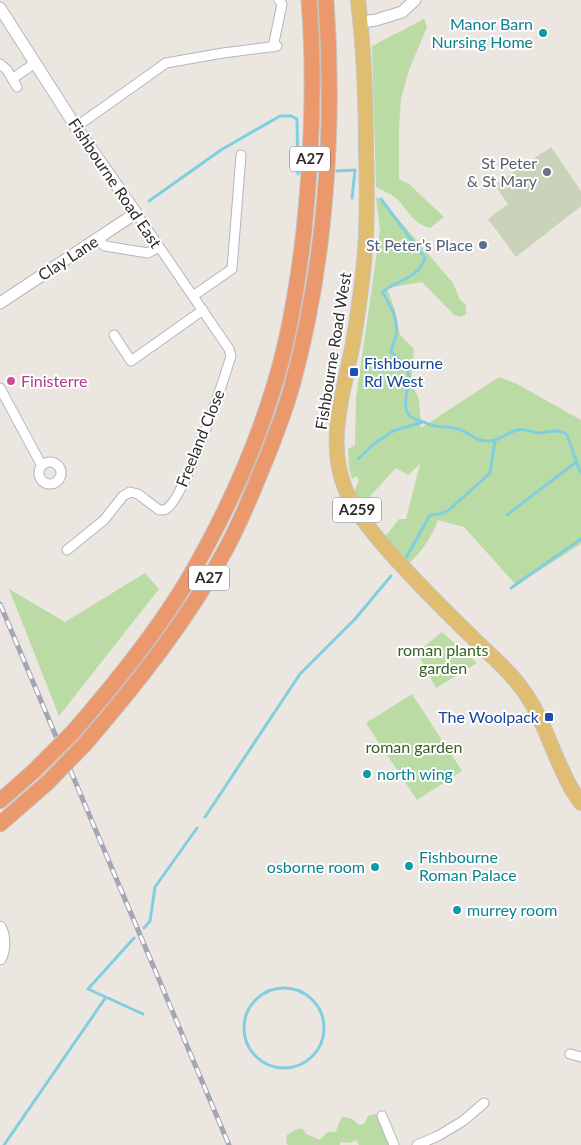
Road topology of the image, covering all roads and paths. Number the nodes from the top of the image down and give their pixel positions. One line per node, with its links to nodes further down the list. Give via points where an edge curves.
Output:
1 (279, 0): 12 (street, via 282,4 275,46 166,63)
2 (309, 0): 25 (highway, A27, bridge, via 312,103 300,268 292,318 275,382 247,463 185,584 115,683 73,732)
3 (326, 0): 27 (highway, A27, bridge, via 329,106 321,237 302,347 273,442 227,547 163,650 85,744)
4 (358, 0): 7 (main road, Fishbourne Road West / A259)
5 (415, 0): 7 (street, via 402,12)
6 (0, 8): 8 (street, Fishbourne Road East)
7 (361, 22): 26 (main road, Fishbourne Road West / A259, via 366,116 366,237 362,282 337,426 337,454 344,487 365,523 398,563 504,667 526,694 543,724 569,786)
8 (35, 63): 10 (street); 12 (street, Fishbourne Road East)
9 (0, 64): 10 (street)
10 (12, 78): 11 (street)
11 (17, 87)
12 (76, 127): 14 (street, Fishbourne Road East)
13 (241, 155): 17 (street, via 232,270)
14 (136, 213): 15 (street, Clay Lane); 16 (street, Fishbourne Road East)
15 (97, 239): 16 (street, via 105,246 148,253); 18 (street, Clay Lane)
16 (160, 247): 17 (street, Fishbourne Road East)
17 (193, 296): 19 (street, Fishbourne Road East)
18 (1, 300)
19 (203, 310): 20 (street, via 131,361); 21 (street, Fishbourne Road East)
20 (114, 336)
21 (231, 356): 24 (street, Freeland Close, via 189,471 172,504 159,510 138,494 130,492 122,496 104,520)
22 (0, 388): 23 (street)
23 (42, 466)
24 (67, 550)
25 (0, 801)
26 (581, 803)
27 (0, 824)
28 (0, 927): 29 (street, via 4,942)
29 (0, 959)
30 (570, 1054): 31 (street)
31 (581, 1057)
32 (484, 1103): 35 (street, via 463,1121)
33 (382, 1116): 34 (street)
34 (394, 1145)
35 (417, 1145)

